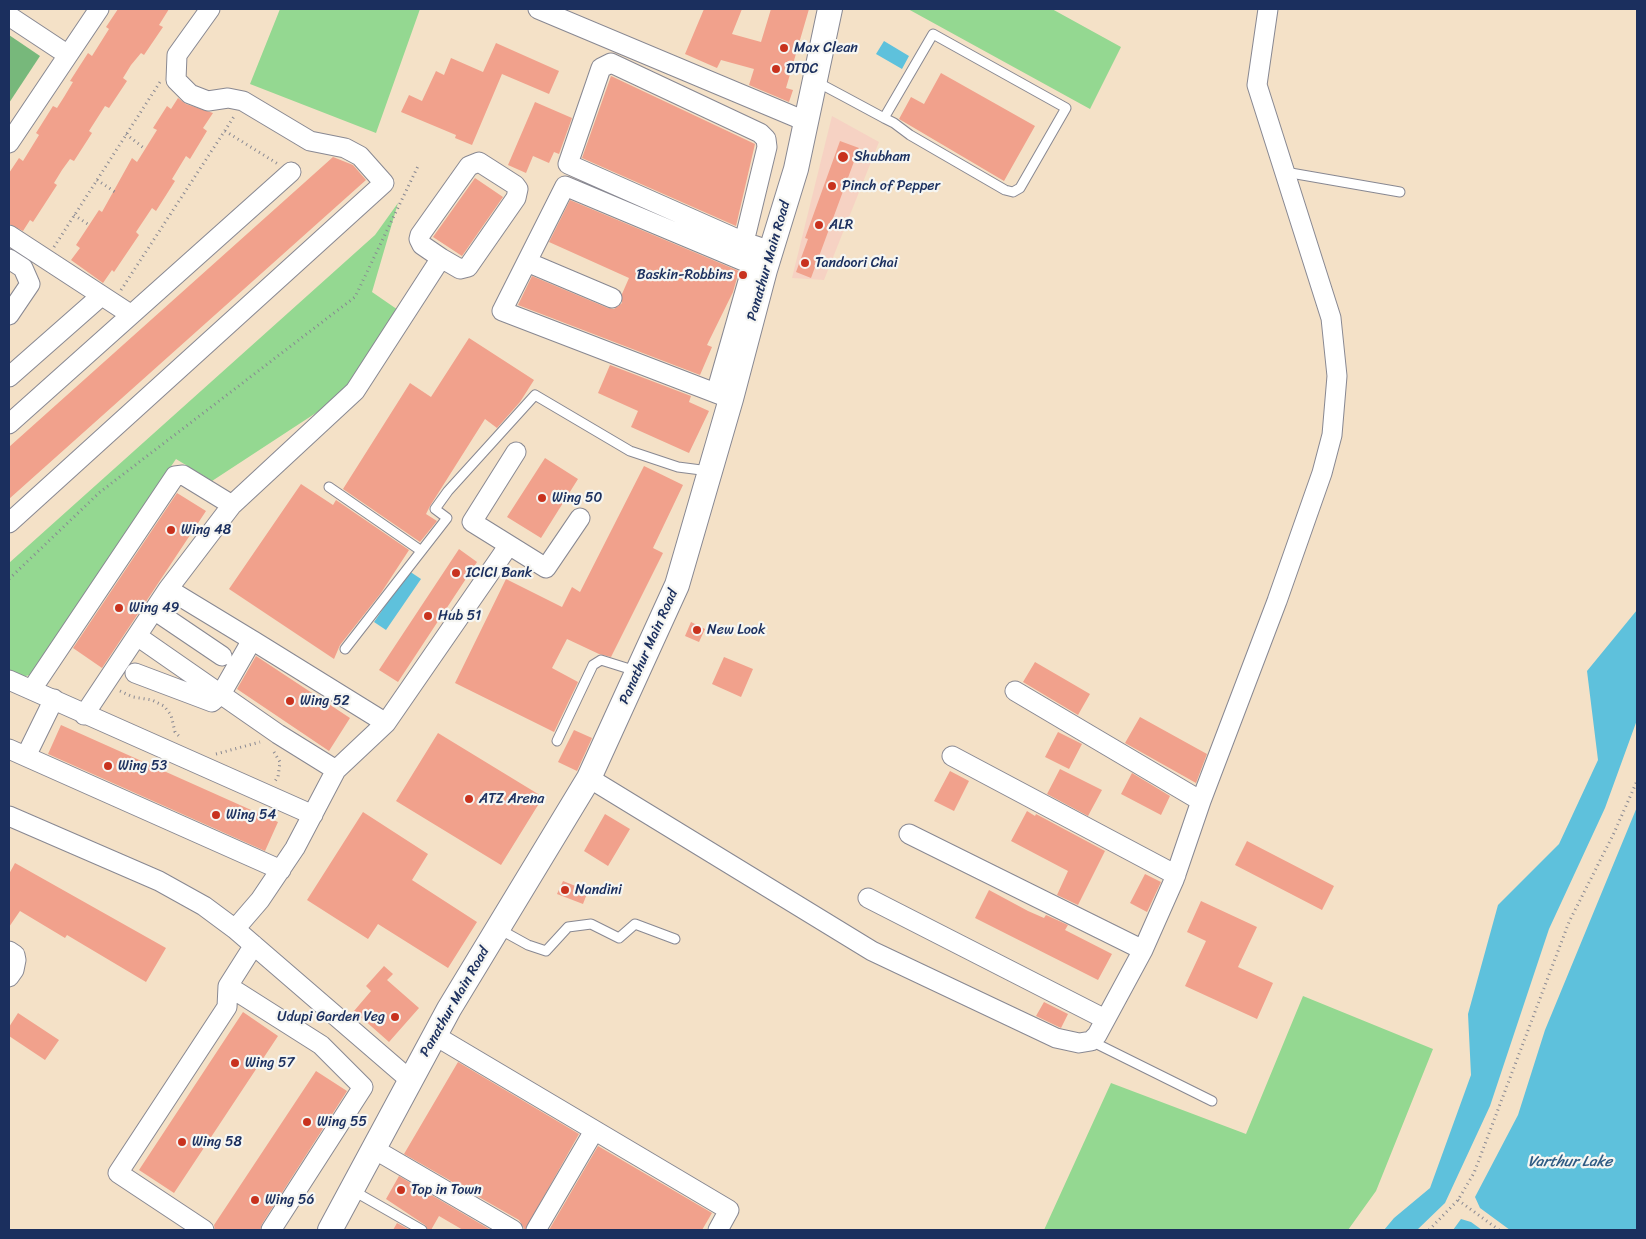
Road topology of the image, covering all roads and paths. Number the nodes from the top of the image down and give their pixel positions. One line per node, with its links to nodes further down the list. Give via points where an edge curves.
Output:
1 (99, 9): 7 (street)
2 (210, 9): 8 (street)
3 (538, 9): 12 (street)
4 (830, 9): 9 (street, Panathur Main Road)
5 (1268, 9): 19 (street, via 1256,86)
6 (9, 16): 7 (street)
7 (68, 55): 15 (street)
8 (177, 55): 10 (street, via 176,80 190,94 208,101 228,98); 14 (path)
9 (813, 80): 11 (lane); 12 (street, Panathur Main Road)
10 (243, 101): 13 (path); 44 (street, via 310,141 345,148 360,156 384,183)
11 (884, 118): 11 (lane, via 933,34 1066,108 1020,188 1013,192)
12 (805, 121): 31 (street, Panathur Main Road, via 796,169)
13 (225, 131): 18 (path); 33 (path)
14 (126, 134): 16 (path); 20 (path)
15 (9, 143)
16 (145, 148)
17 (419, 164): 47 (path, via 355,297 100,492)
18 (291, 172): 34 (street)
19 (1284, 172): 22 (lane); 75 (street, via 1334,333 1337,376 1332,435 1322,473 1277,600)
20 (97, 180): 21 (path); 23 (path)
21 (115, 192)
22 (1400, 192)
23 (74, 215): 24 (path); 29 (path)
24 (89, 225)
25 (9, 235): 29 (street)
26 (744, 242): 26 (street, via 767,147 766,139 760,133 611,63 601,68 568,164); 31 (street)
27 (441, 258): 27 (street, via 460,269 466,268 516,198 518,189 515,185 479,162 469,166 420,235 420,242); 42 (street, via 355,390)
28 (9, 259): 35 (street, via 22,268 30,284)
29 (46, 260): 33 (street)
30 (527, 262): 31 (street, via 565,186); 32 (street); 37 (street, via 502,311)
31 (763, 263): 37 (street, Panathur Main Road)
32 (612, 298)
33 (107, 299): 34 (street); 36 (street)
34 (130, 314): 38 (street)
35 (9, 315)
36 (9, 377)
37 (723, 396): 40 (street, Panathur Main Road)
38 (9, 424)
39 (516, 452): 45 (street, via 472,522)
40 (710, 471): 46 (lane, via 678,467 630,451 535,395 448,491 435,509 447,518); 54 (street, Panathur Main Road, via 677,585)
41 (329, 488): 46 (lane)
42 (232, 505): 48 (street); 58 (street, via 184,475 175,476)
43 (580, 518): 45 (street, via 546,568)
44 (9, 523)
45 (509, 545): 63 (street)
46 (420, 550): 52 (lane)
47 (9, 579)
48 (168, 589): 49 (street); 51 (street)
49 (154, 610): 50 (street); 53 (street)
50 (137, 636): 57 (street); 60 (street)
51 (252, 640): 60 (street); 63 (street)
52 (346, 649)
53 (222, 656)
54 (638, 672): 65 (lane, via 601,660 593,665); 72 (street, Panathur Main Road)
55 (135, 673): 60 (street, via 212,702)
56 (9, 680): 58 (street)
57 (105, 683): 62 (street); 66 (path, via 133,697 164,706 171,715 175,732)
58 (32, 689): 61 (street)
59 (1015, 691): 75 (street)
60 (221, 694): 64 (street)
61 (54, 699): 62 (street); 69 (street)
62 (84, 715): 76 (street)
63 (386, 723): 71 (street)
64 (275, 741): 68 (path, via 259,741); 71 (street); 74 (path, via 280,762 278,777)
65 (557, 741)
66 (185, 743)
67 (9, 749): 69 (street)
68 (212, 754)
69 (26, 756): 79 (street)
70 (952, 756): 80 (street)
71 (336, 770): 76 (street)
72 (589, 778): 83 (street, Panathur Main Road); 92 (street, via 872,951 1056,1038 1073,1042)
73 (1637, 781): 98 (path, via 1569,922 1489,1136 1474,1173)
74 (271, 786)
75 (1201, 802): 80 (street)
76 (313, 815): 79 (street)
77 (9, 816): 82 (street, via 159,881)
78 (909, 834): 86 (street)
79 (281, 870): 82 (street)
80 (1176, 875): 86 (street)
81 (868, 898): 90 (street)
82 (235, 928): 85 (street)
83 (498, 928): 84 (lane, via 546,951 568,927 591,924 619,938 635,924); 91 (street, Panathur Main Road)
84 (676, 939)
85 (254, 945): 89 (street); 93 (street)
86 (1142, 950): 90 (street)
87 (9, 951): 88 (street, via 16,960)
88 (9, 977)
89 (228, 986): 100 (street, via 227,1007 118,1173); 101 (street, via 321,1045 363,1087)
90 (1105, 1019): 92 (street)
91 (434, 1035): 93 (street, Panathur Main Road); 95 (street)
92 (1091, 1041): 94 (lane)
93 (410, 1080): 96 (street, Panathur Main Road)
94 (1212, 1101)
95 (594, 1131): 104 (street); 105 (street, via 729,1210)
96 (374, 1149): 97 (street, Panathur Main Road); 103 (street)
97 (352, 1190): 99 (street, Panathur Main Road); 102 (lane)
98 (1458, 1200): 106 (path); 107 (path)
99 (333, 1229)
100 (204, 1230)
101 (271, 1230)
102 (422, 1230)
103 (513, 1230)
104 (536, 1230)
105 (718, 1230)
106 (1429, 1230)
107 (1499, 1230)

